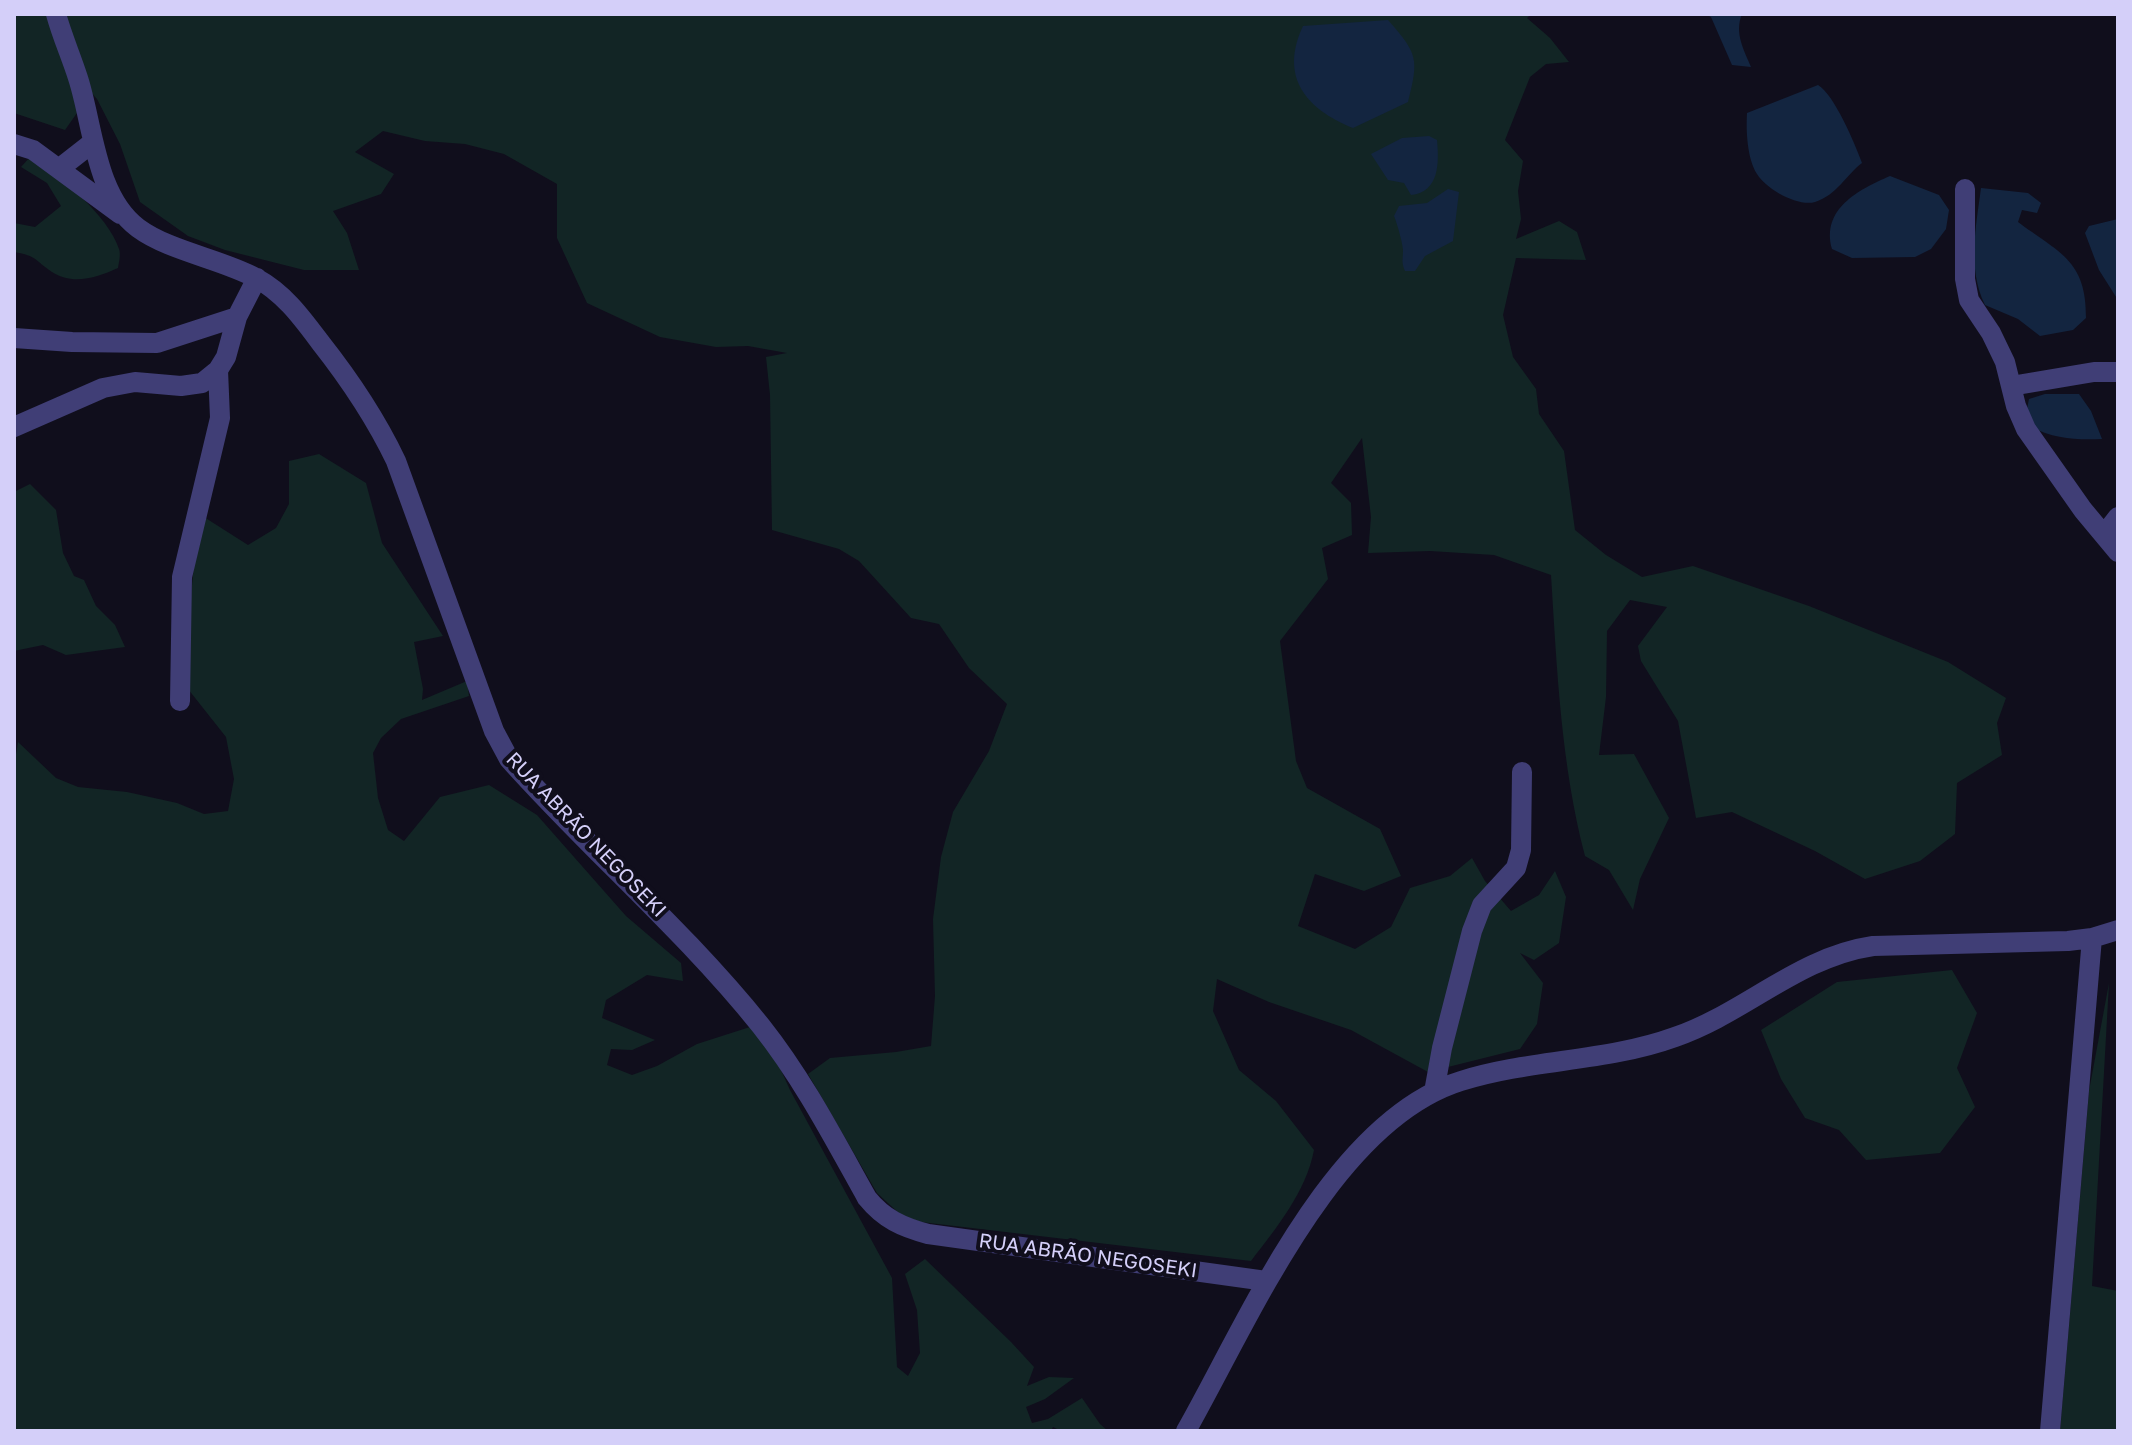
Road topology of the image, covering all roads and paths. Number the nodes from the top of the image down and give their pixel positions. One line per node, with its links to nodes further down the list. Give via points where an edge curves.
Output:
1 (56, 14): 2 (street)
2 (92, 143): 4 (street); 6 (street, via 119,206)
3 (14, 144): 4 (street, RUA ABRÃO NEGOSEKI)
4 (60, 168): 6 (street, RUA ABRÃO NEGOSEKI)
5 (1965, 189): 12 (street, via 1969,300 1991,333)
6 (137, 228): 7 (street, RUA ABRÃO NEGOSEKI)
7 (257, 278): 8 (street); 22 (street, RUA ABRÃO NEGOSEKI, via 293,307 377,420 509,759 657,908 762,1027 881,1215 928,1234)
8 (237, 317): 9 (street, via 157,343); 10 (street)
9 (14, 338)
10 (218, 370): 13 (street, via 202,383 135,382 103,388); 17 (street, via 220,418 182,577)
11 (2118, 372): 12 (street)
12 (2011, 386): 15 (street, via 2026,429)
13 (14, 427)
14 (2118, 517): 15 (street)
15 (2104, 535): 16 (street)
16 (2118, 552)
17 (180, 701)
18 (1522, 772): 21 (street, via 1521,850 1516,868 1482,905 1472,931)
19 (2118, 930): 20 (street)
20 (2092, 938): 21 (street, via 1850,950 1815,962 1678,1037 1494,1072); 24 (street)
21 (1434, 1092): 22 (street, via 1370,1137)
22 (1266, 1281): 23 (street)
23 (1186, 1431)
24 (2050, 1431)

